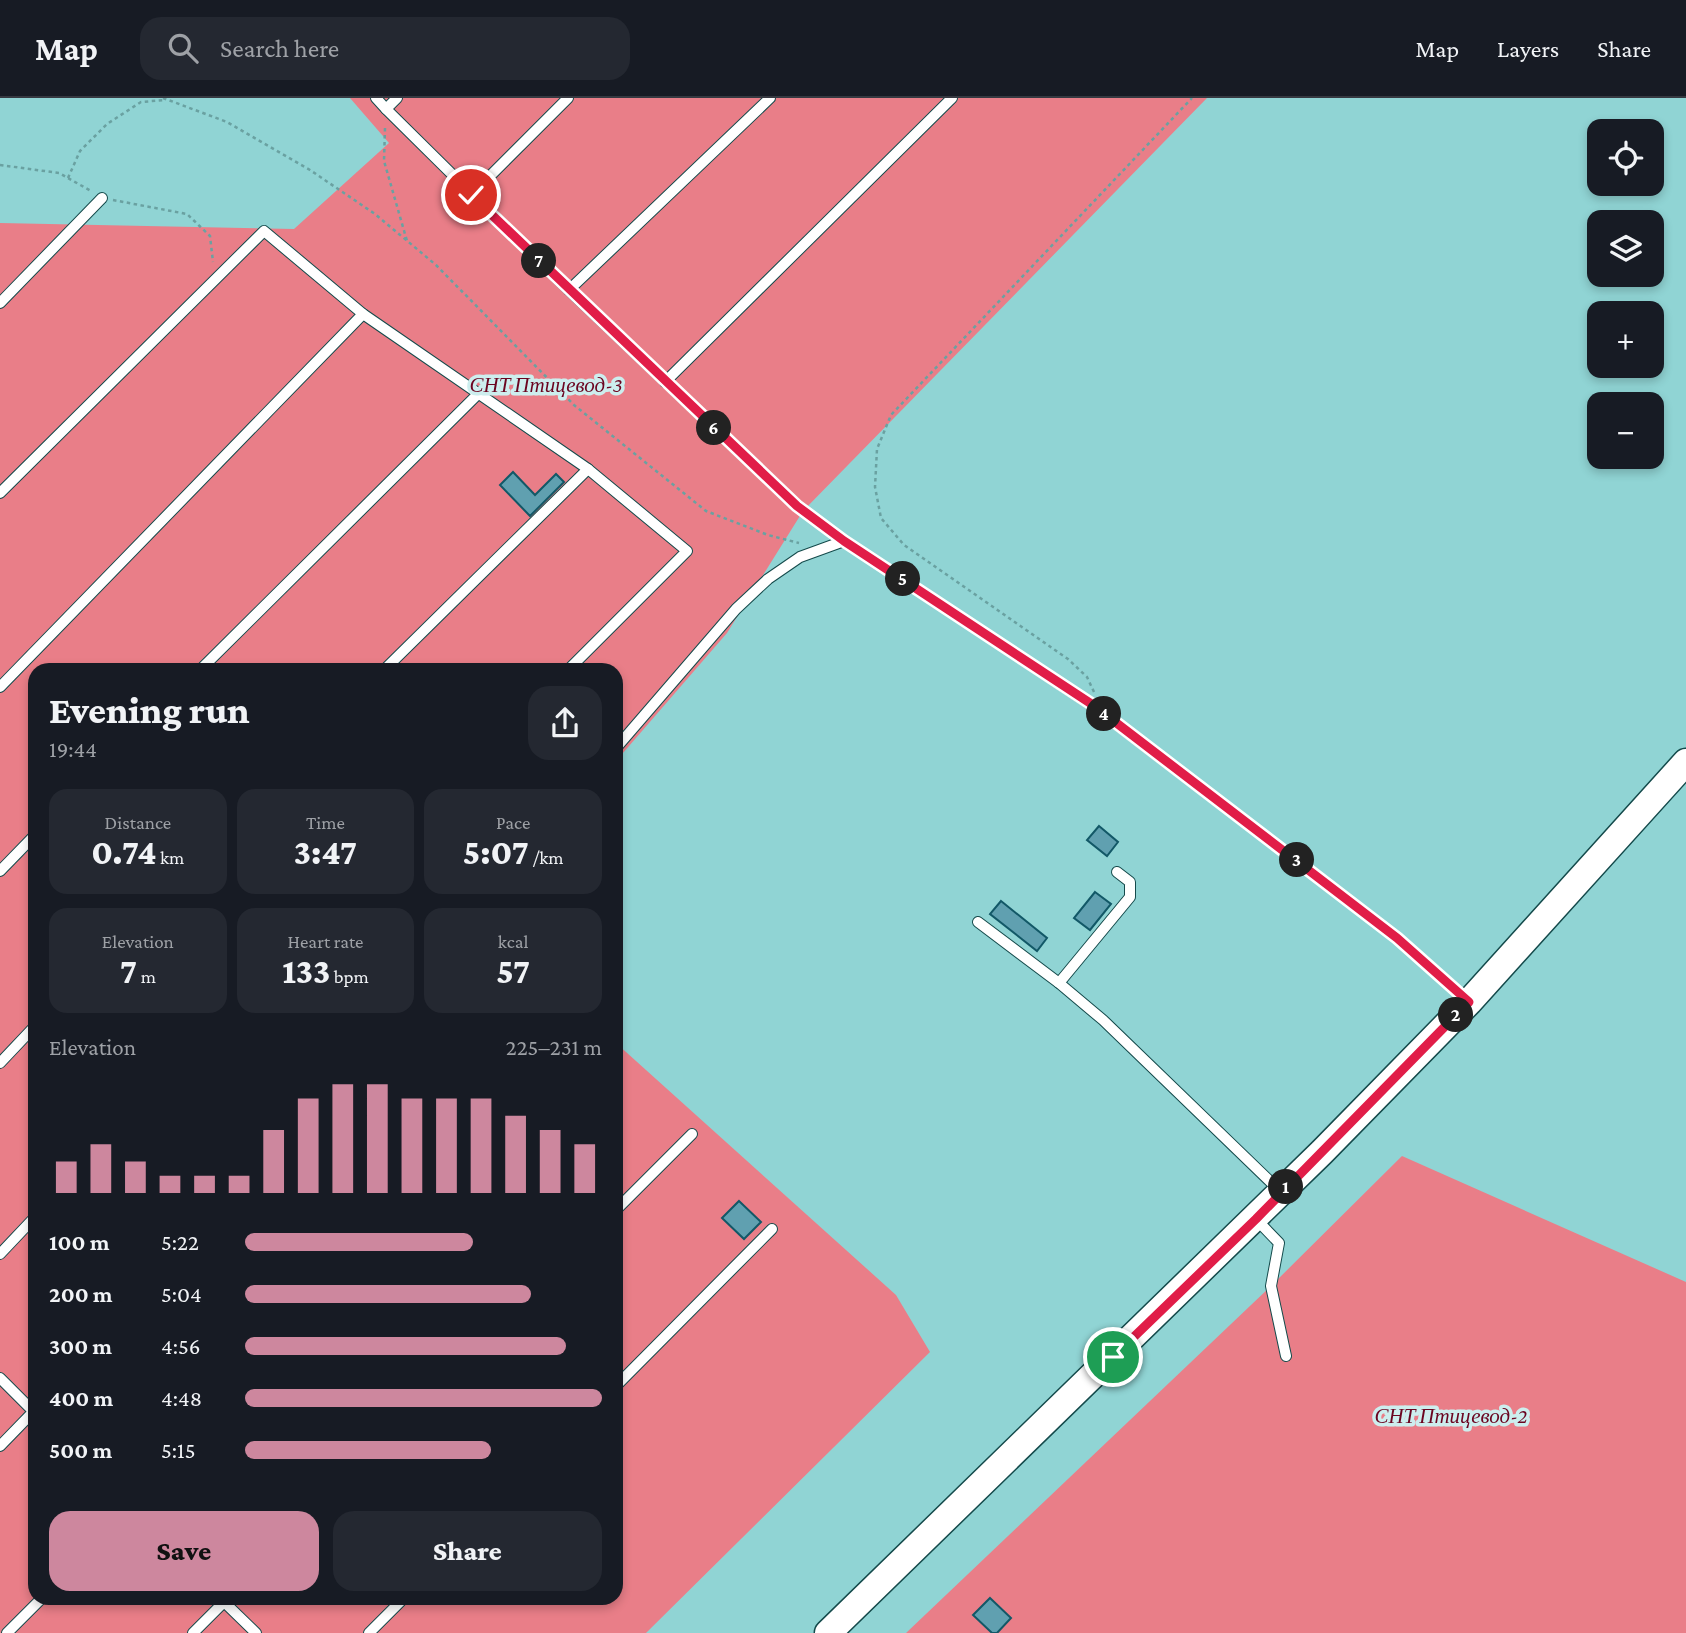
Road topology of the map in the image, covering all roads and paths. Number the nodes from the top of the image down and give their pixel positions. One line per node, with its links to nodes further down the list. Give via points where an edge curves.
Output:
1 (163, 98): 8 (path)
2 (376, 98): 9 (lane)
3 (397, 98): 9 (lane)
4 (568, 98): 12 (lane)
5 (770, 98): 16 (lane)
6 (952, 98): 19 (lane)
7 (1192, 98): 29 (path, via 891,415 877,449 875,487 881,518 896,536 1068,659 1087,677 1094,690)
8 (168, 100): 11 (path, via 141,102 107,124 80,151); 14 (path, via 227,122 310,170)
9 (386, 109): 12 (lane); 14 (path, via 384,161)
10 (0, 165): 11 (path)
11 (68, 178): 13 (path)
12 (471, 195): 16 (lane)
13 (102, 198): 15 (path, via 187,214 210,236); 17 (lane)
14 (407, 241): 24 (path, via 574,405 706,511)
15 (215, 279): 18 (lane, via 264,231); 22 (lane)
16 (569, 290): 19 (lane)
17 (0, 303)
18 (363, 314): 20 (lane); 28 (lane)
19 (665, 382): 23 (lane, via 797,506)
20 (479, 393): 21 (lane); 25 (lane)
21 (588, 469): 26 (lane); 27 (lane, via 687,551)
22 (0, 493)
23 (844, 541): 29 (lane); 30 (lane, via 800,557 768,579 736,609)
24 (801, 543)
25 (207, 663)
26 (391, 663)
27 (575, 663)
28 (0, 687)
29 (1093, 705): 37 (lane, via 1376,921)
30 (623, 740)
31 (1686, 762): 37 (main road)
32 (28, 842): 33 (lane)
33 (0, 871)
34 (1117, 872): 36 (lane, via 1130,883 1130,897)
35 (978, 922): 36 (lane)
36 (1059, 983): 41 (lane, via 1104,1020)
37 (1469, 1002): 41 (main road)
38 (28, 1033): 39 (lane)
39 (0, 1063)
40 (692, 1134): 42 (lane)
41 (1282, 1192): 43 (main road)
42 (623, 1202)
43 (1256, 1219): 47 (lane, via 1279,1243 1271,1286); 61 (main road)
44 (28, 1224): 46 (lane)
45 (772, 1229): 49 (lane)
46 (0, 1254)
47 (1286, 1356)
48 (0, 1378): 50 (lane)
49 (623, 1379)
50 (28, 1405)
51 (28, 1417): 52 (lane)
52 (0, 1446)
53 (35, 1605): 57 (lane)
54 (219, 1605): 58 (lane)
55 (230, 1605): 59 (lane)
56 (397, 1605): 60 (lane)
57 (7, 1633)
58 (193, 1633)
59 (256, 1633)
60 (369, 1633)
61 (828, 1633)

